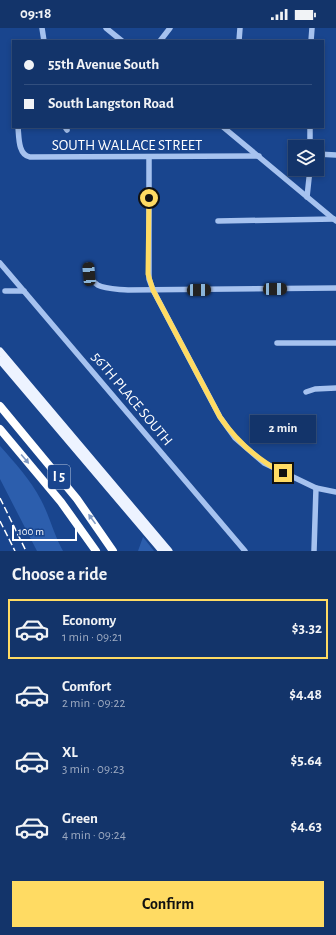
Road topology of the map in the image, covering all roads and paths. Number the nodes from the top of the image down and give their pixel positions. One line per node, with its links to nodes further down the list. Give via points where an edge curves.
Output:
1 (42, 28): 6 (street)
2 (106, 28): 7 (street)
3 (170, 28): 8 (street)
4 (240, 28): 9 (street)
5 (312, 28): 10 (street)
6 (44, 40)
7 (121, 40)
8 (161, 40)
9 (239, 40)
10 (311, 40)
11 (18, 128): 18 (street, SOUTH WALLACE STREET, via 22,151 28,156)
12 (224, 128): 17 (street)
13 (309, 128): 14 (street)
14 (310, 140)
15 (324, 154): 16 (street)
16 (336, 155)
17 (258, 156): 18 (street, SOUTH WALLACE STREET); 20 (street)
18 (150, 157): 26 (street, via 148,274)
19 (309, 176): 20 (street)
20 (307, 198): 21 (street)
21 (335, 220): 22 (street)
22 (218, 221)
23 (0, 263): 28 (street, 56TH PLACE SOUTH)
24 (88, 265): 26 (street, via 89,274 100,287)
25 (336, 288): 26 (street)
26 (153, 290): 37 (street, via 220,417 235,438 264,463)
27 (5, 291): 28 (street)
28 (24, 291): 43 (street, 56TH PLACE SOUTH)
29 (277, 343): 30 (street)
30 (336, 343)
31 (0, 352): 42 (main road)
32 (0, 360): 41 (main road)
33 (336, 388): 34 (street)
34 (306, 392)
35 (0, 406): 40 (highway, I 5, one-way to 35, via 77,499)
36 (0, 429): 39 (highway, I 5, one-way to 39, via 60,502)
37 (316, 488): 38 (street); 44 (street)
38 (336, 492)
39 (96, 551)
40 (113, 551)
41 (162, 551)
42 (169, 551)
43 (245, 551)
44 (314, 551)

